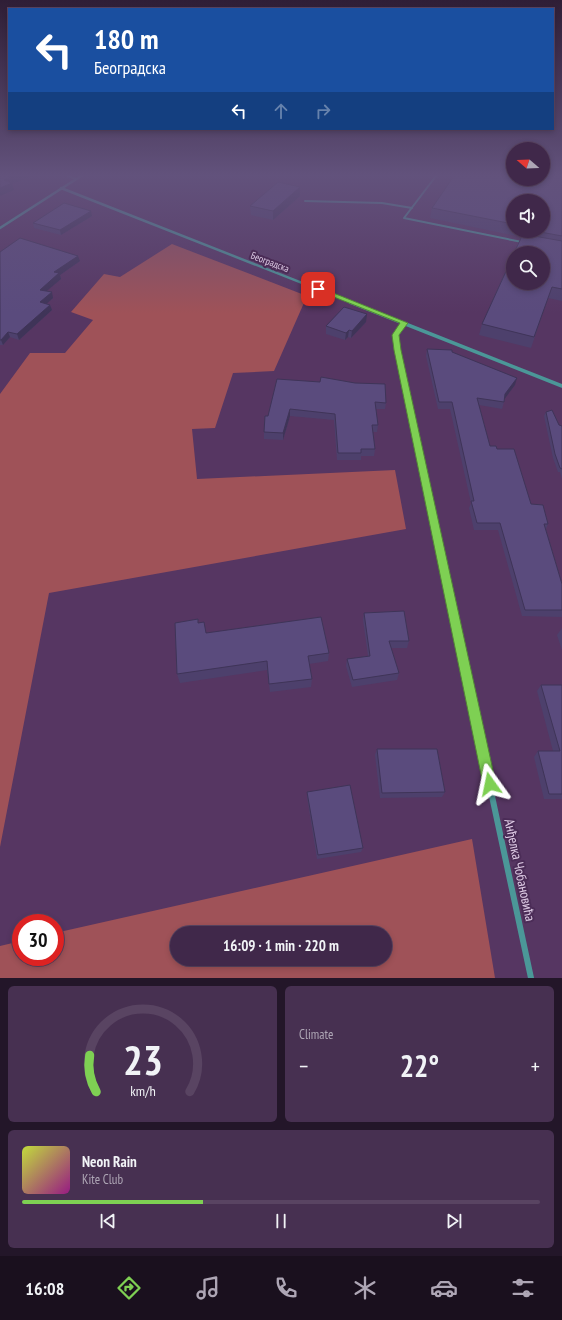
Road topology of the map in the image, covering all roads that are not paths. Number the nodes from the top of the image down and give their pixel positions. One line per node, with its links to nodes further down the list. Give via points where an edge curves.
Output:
1 (10, 222): 4 (street)
2 (146, 222): 6 (street, Београдска)
3 (421, 222): 5 (lane)
4 (0, 228)
5 (524, 243)
6 (404, 323): 7 (street, Београдска); 8 (street, Анђелка Чобановића, via 396,335 397,350)
7 (562, 386)
8 (531, 978)

